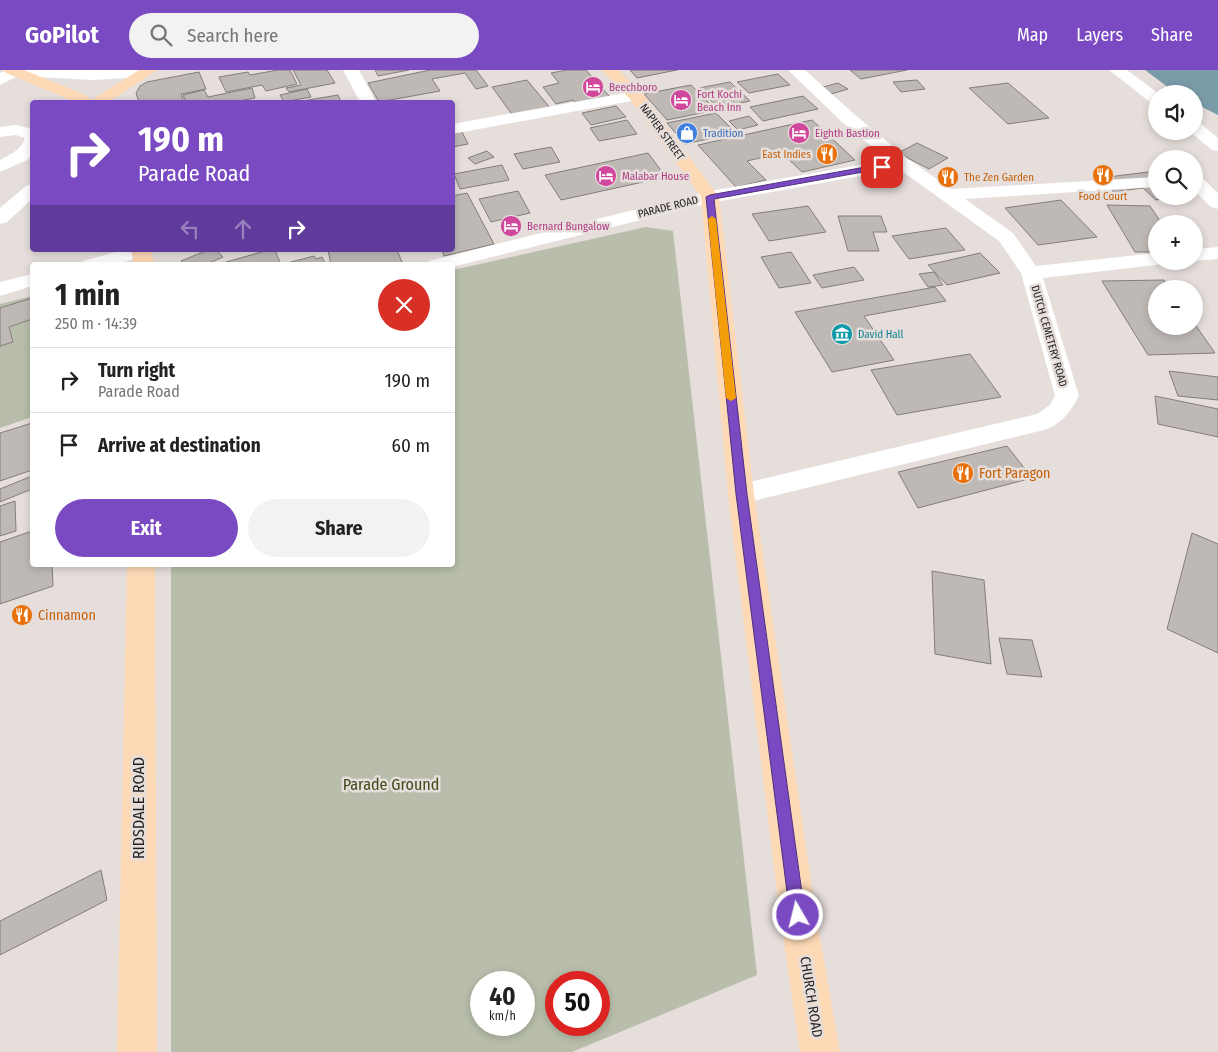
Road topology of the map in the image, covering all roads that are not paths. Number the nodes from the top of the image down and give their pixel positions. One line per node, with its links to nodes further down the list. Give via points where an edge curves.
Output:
1 (13, 70): 6 (street, via 93,75); 7 (street); 10 (main road)
2 (351, 70): 12 (street)
3 (609, 70): 9 (main road, NAPIER STREET)
4 (796, 70): 20 (street, DUTCH CEMETERY ROAD)
5 (1117, 70): 8 (street)
6 (148, 71): 11 (main road)
7 (0, 80)
8 (1148, 93)
9 (636, 96): 14 (street); 26 (main road, NAPIER STREET)
10 (75, 100)
11 (101, 100)
12 (367, 100)
13 (30, 121): 15 (street)
14 (455, 128)
15 (8, 131): 16 (street)
16 (30, 134)
17 (1203, 134): 18 (street)
18 (1218, 146)
19 (30, 147): 21 (street)
20 (902, 163): 25 (street, DUTCH CEMETERY ROAD); 26 (street, PARADE ROAD)
21 (0, 167)
22 (1148, 182): 25 (street)
23 (1203, 183): 27 (street)
24 (30, 192): 28 (street)
25 (948, 195): 35 (street, DUTCH CEMETERY ROAD, via 1006,236)
26 (710, 197): 32 (street, PARADE ROAD); 38 (main road, CHURCH ROAD)
27 (1218, 203)
28 (0, 218)
29 (1218, 253): 30 (street)
30 (1203, 254)
31 (142, 255): 34 (street)
32 (439, 259)
33 (1148, 260): 35 (street)
34 (106, 262)
35 (1031, 273): 38 (street, DUTCH CEMETERY ROAD, via 1067,396 1058,411 1044,421)
36 (30, 281): 37 (street)
37 (0, 289)
38 (741, 494): 41 (main road, CHURCH ROAD, via 798,915)
39 (141, 567): 40 (main road, RIDSDALE ROAD)
40 (137, 1052)
41 (820, 1052)

